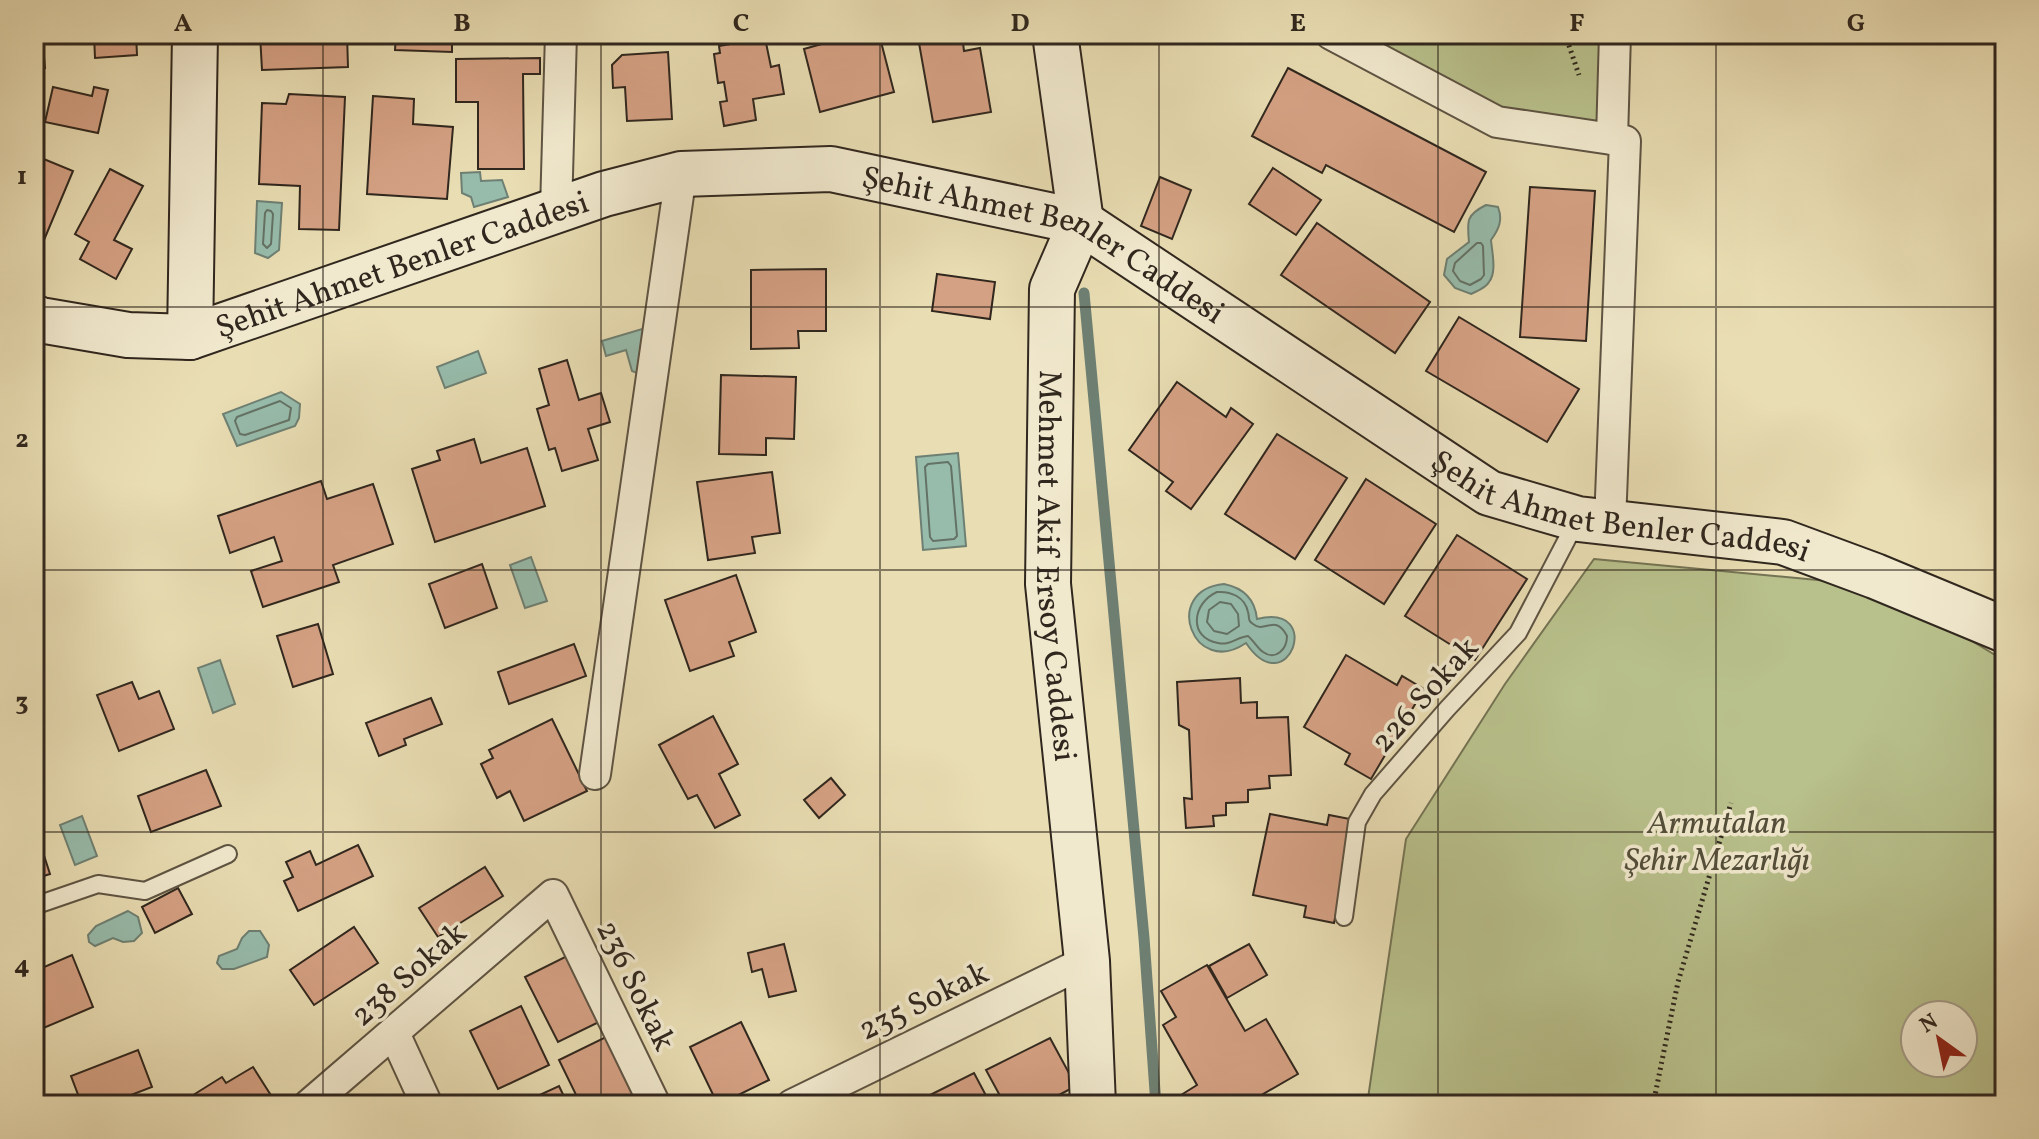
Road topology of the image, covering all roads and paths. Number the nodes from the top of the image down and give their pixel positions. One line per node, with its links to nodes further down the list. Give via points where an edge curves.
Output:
1 (195, 34): 11 (street)
2 (561, 34): 8 (street)
3 (1055, 34): 9 (street)
4 (1331, 34): 6 (street, via 1497,122)
5 (1615, 34): 6 (street)
6 (1612, 139): 12 (street, via 1625,141)
7 (681, 174): 8 (street, Şehit Ahmet Benler Caddesi); 9 (street, Şehit Ahmet Benler Caddesi, via 831,169); 14 (street)
8 (556, 210): 11 (street, Şehit Ahmet Benler Caddesi)
9 (1081, 222): 12 (street, Şehit Ahmet Benler Caddesi, via 1489,493); 20 (street, Mehmet Akif Ersoy Caddesi, via 1052,289 1048,584)
10 (34, 317): 11 (street, Şehit Ahmet Benler Caddesi, via 128,335)
11 (190, 337)
12 (1594, 521): 13 (street, Şehit Ahmet Benler Caddesi, via 1783,542); 19 (lane, 226 Sokak, via 1518,633 1373,794 1357,822)
13 (2005, 630)
14 (595, 774)
15 (1731, 803): 27 (path, via 1678,982)
16 (228, 854): 18 (lane, via 145,891 98,884)
17 (553, 895): 21 (street, 238 Sokak); 24 (street, 236 Sokak)
18 (34, 906)
19 (1344, 917)
20 (1087, 961): 25 (street, 235 Sokak); 26 (street, Mehmet Akif Ersoy Caddesi)
21 (394, 1033): 22 (street, 238 Sokak); 23 (street)
22 (309, 1105)
23 (427, 1105)
24 (655, 1105)
25 (792, 1105)
26 (1093, 1105)
27 (1653, 1105)

